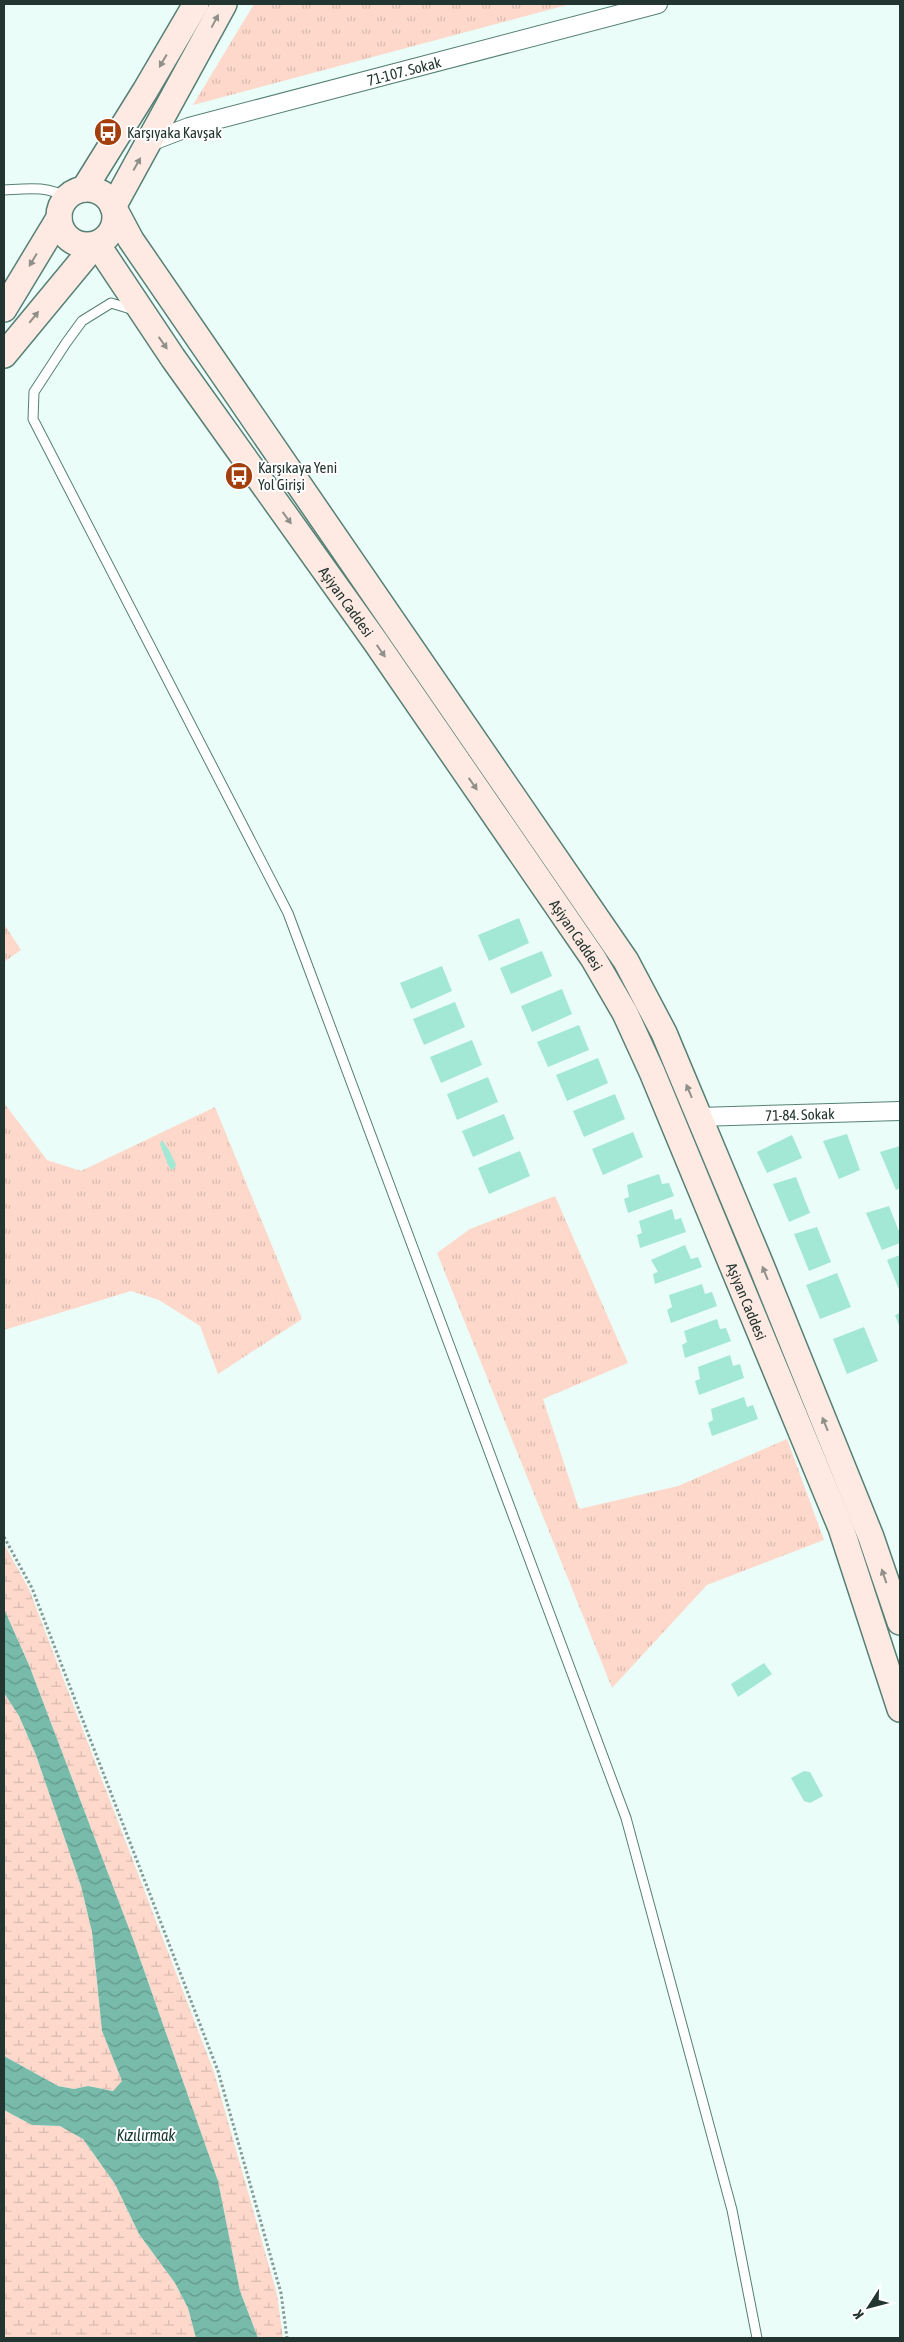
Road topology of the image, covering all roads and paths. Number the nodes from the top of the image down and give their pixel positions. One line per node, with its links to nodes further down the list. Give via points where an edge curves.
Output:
1 (196, 4): 6 (street, one-way to 6, via 145,91)
2 (224, 4): 4 (street, one-way to 2)
3 (654, 4): 4 (street, 71-107. Sokak, via 189,127)
4 (150, 142): 7 (street, one-way to 4)
5 (4, 190): 6 (lane, via 44,189 58,192)
6 (69, 202): 7 (street, via 99,192 108,198); 8 (street, via 63,232 70,240 84,246); 9 (street, one-way to 9)
7 (114, 209): 8 (street, via 115,222 111,232); 13 (street, Aşiyan Caddesi, one-way to 7, via 664,1033 626,961 137,249)
8 (96, 245): 10 (street, Aşiyan Caddesi); 11 (street, one-way to 8)
9 (4, 309)
10 (141, 312): 16 (street, Aşiyan Caddesi, one-way to 16, via 375,642 593,958 625,1013 841,1528); 18 (lane, via 111,303 82,321 34,392 33,419 288,913 626,1818 732,2210)
11 (4, 355)
12 (900, 1111): 13 (street, 71-84. Sokak)
13 (699, 1117): 15 (street, Aşiyan Caddesi, one-way to 13, via 871,1537)
14 (4, 1537): 17 (path, via 32,1588 218,2071 281,2293)
15 (900, 1622)
16 (900, 1709)
17 (287, 2338)
18 (757, 2338)

